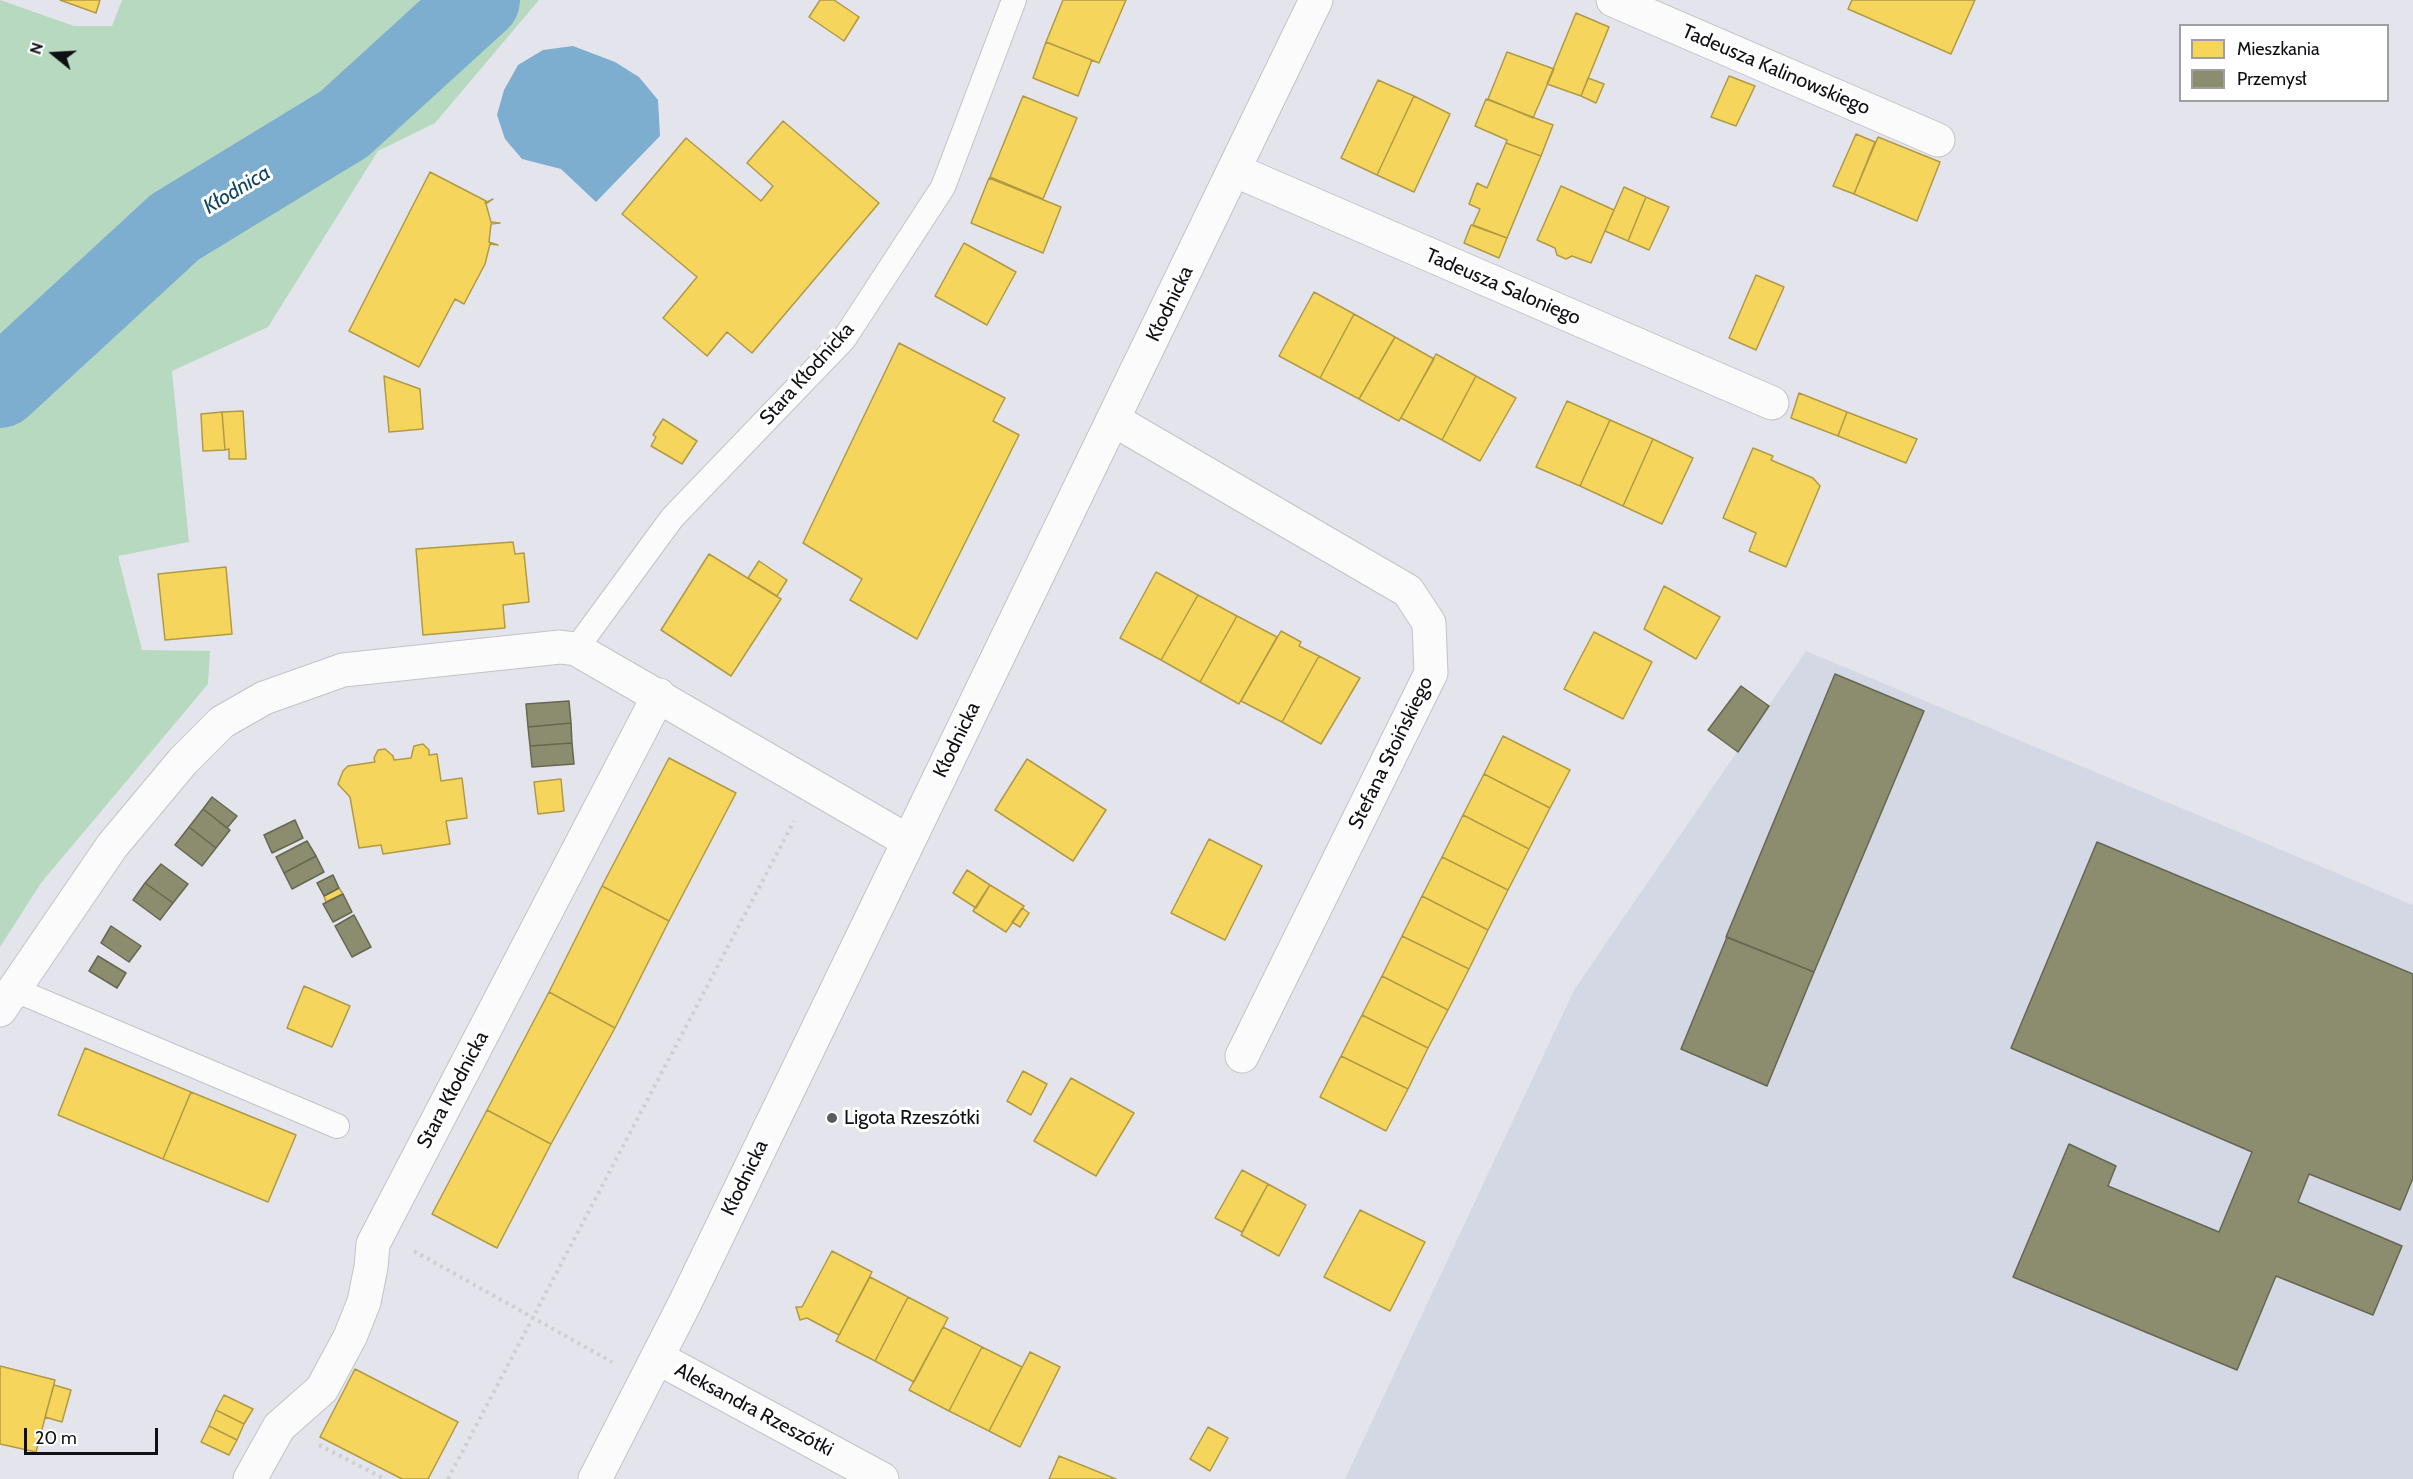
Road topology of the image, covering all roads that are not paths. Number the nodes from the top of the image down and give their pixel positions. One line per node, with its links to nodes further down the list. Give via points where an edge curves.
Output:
1 (1014, 0): 8 (lane, Stara Kłodnicka, via 943,187 844,339 672,518)
2 (1316, 0): 5 (street, Kłodnicka)
3 (1613, 0): 4 (street, Tadeusza Kalinowskiego)
4 (1938, 140)
5 (1234, 170): 6 (street, Tadeusza Saloniego); 7 (street, Kłodnicka)
6 (1772, 403)
7 (1114, 420): 10 (street, Kłodnicka); 12 (street, Stefana Stoińskiego, via 1408,591 1429,623 1431,673)
8 (576, 649): 9 (street); 11 (street, via 560,647 343,670 264,698 222,722 183,761 111,846)
9 (659, 695): 10 (street); 16 (street, Stara Kłodnicka, via 379,1231 373,1244 364,1302 350,1337 322,1389 280,1426)
10 (908, 841): 14 (street, Kłodnicka)
11 (7, 999): 13 (lane)
12 (1242, 1056)
13 (337, 1126)
14 (658, 1358): 15 (street, Aleksandra Rzeszótki); 17 (street, Kłodnicka)
15 (879, 1478)
16 (250, 1479)
17 (595, 1479)

